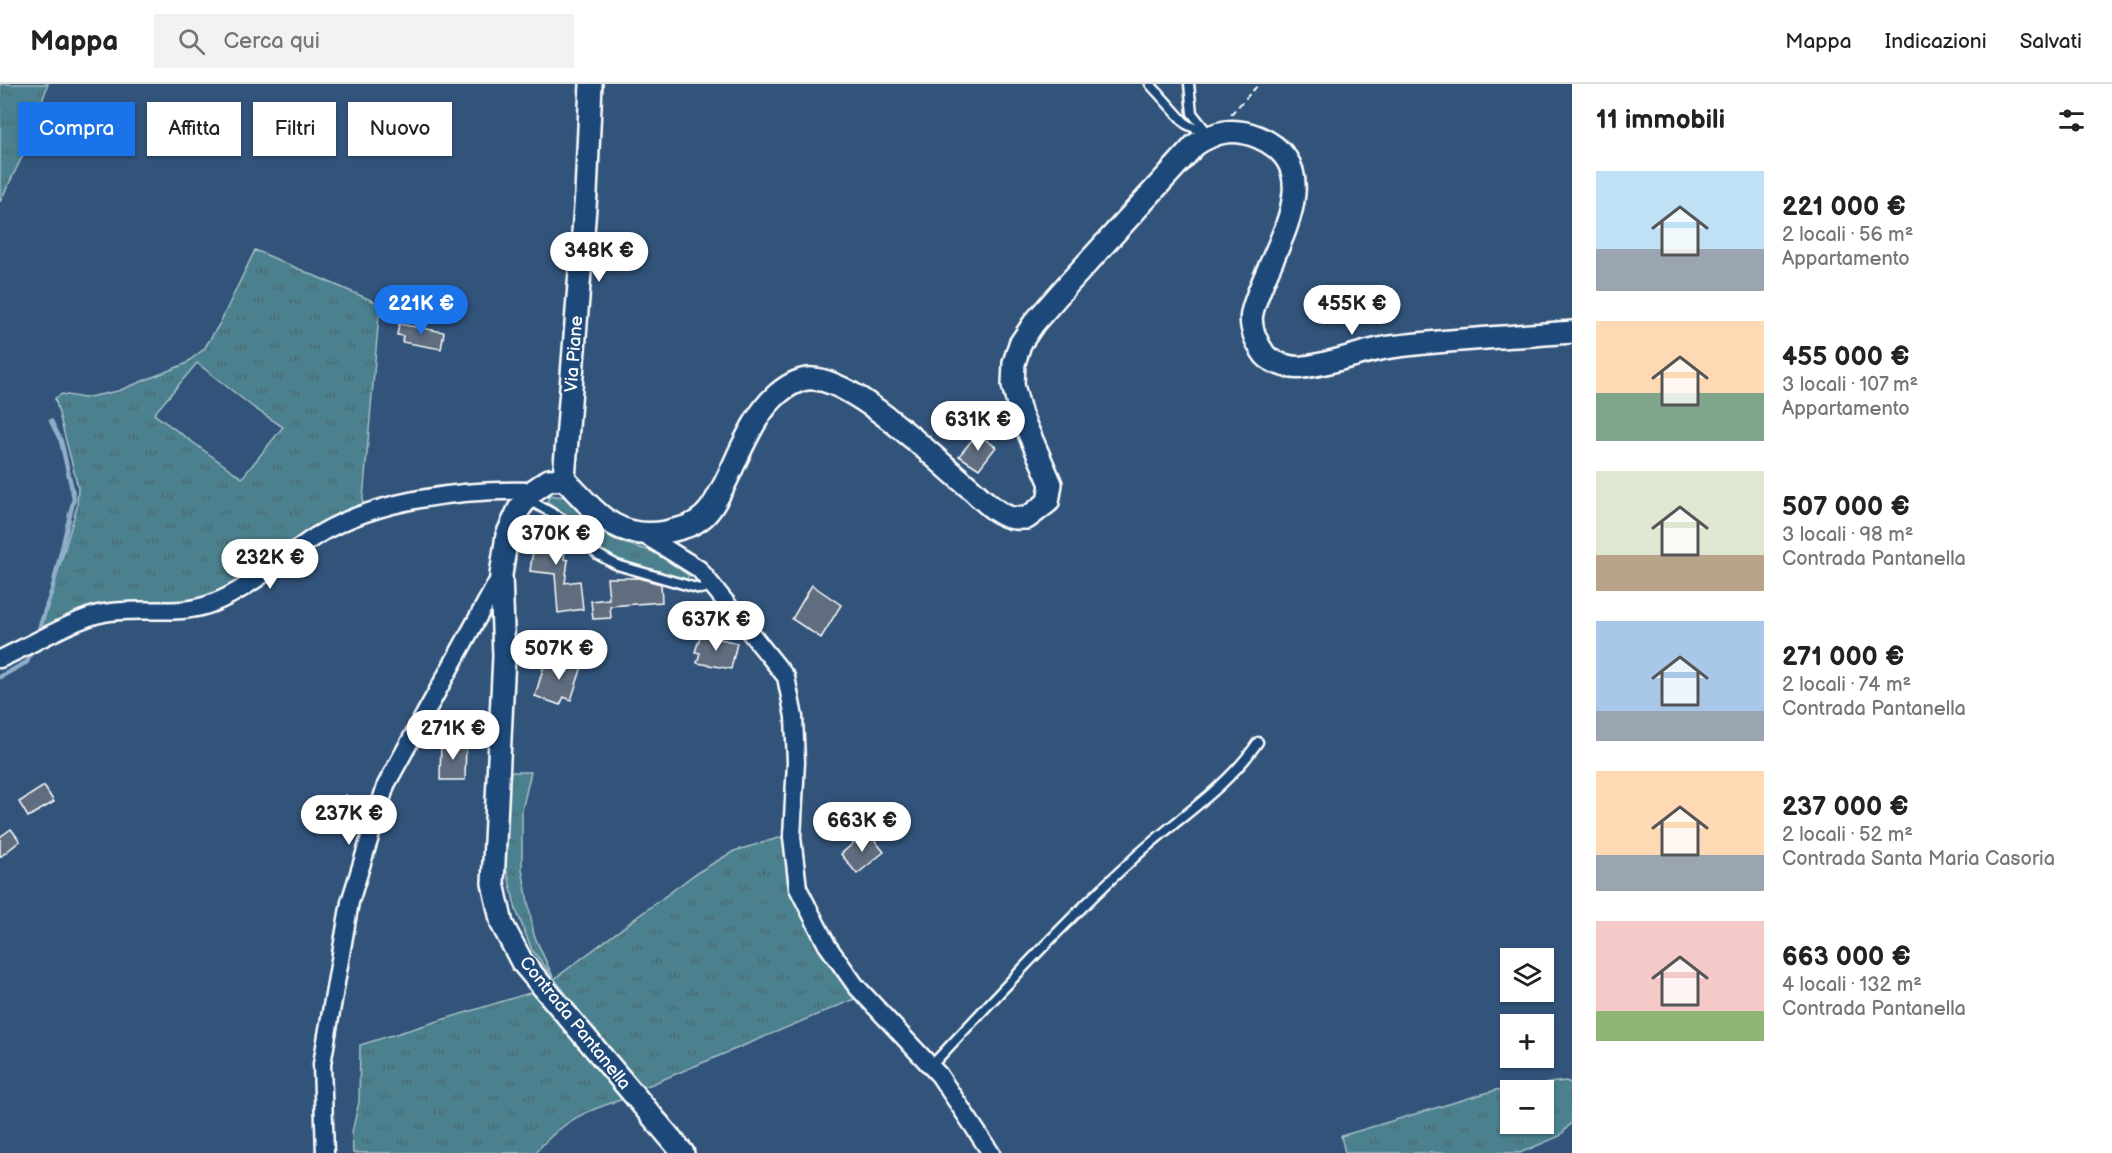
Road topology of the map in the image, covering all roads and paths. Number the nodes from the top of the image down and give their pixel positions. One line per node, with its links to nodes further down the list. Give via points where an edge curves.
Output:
1 (591, 84): 7 (street, Via Piane)
2 (1150, 84): 5 (lane, via 1186,124)
3 (1189, 84): 5 (lane, via 1192,112)
4 (1259, 84): 5 (path)
5 (1218, 133): 6 (street, via 1248,133 1267,141 1284,154 1295,176 1294,199 1252,314 1255,338 1267,357 1277,363 1301,368 1389,347); 9 (street, via 1195,145 1034,322 1020,344 1013,385 1021,415 1051,484 1048,502 1039,511 1027,518 1009,517 846,388 824,379 802,380 782,391 763,409 705,516 684,528)
6 (1572, 332)
7 (564, 479): 8 (street, via 549,480); 9 (street, via 617,528)
8 (530, 495): 10 (street, Contrada Pantanella, via 507,535); 11 (lane, via 568,522 597,554 617,565 700,589); 12 (street, via 499,490 445,495 375,510 316,536 238,590 212,603 186,610 102,613)
9 (645, 536): 11 (street, via 699,569)
10 (501, 575): 15 (street, via 386,785 350,902 322,1064); 16 (street, Contrada Pantanella, via 504,656 493,883 502,924 522,962)
11 (713, 586): 14 (street, via 786,678 794,717 792,837 798,888 827,945 856,986)
12 (0, 659)
13 (1258, 742): 14 (lane, via 1234,775 1163,830 1065,922)
14 (932, 1066): 17 (street)
15 (325, 1153)
16 (683, 1153)
17 (991, 1153)

